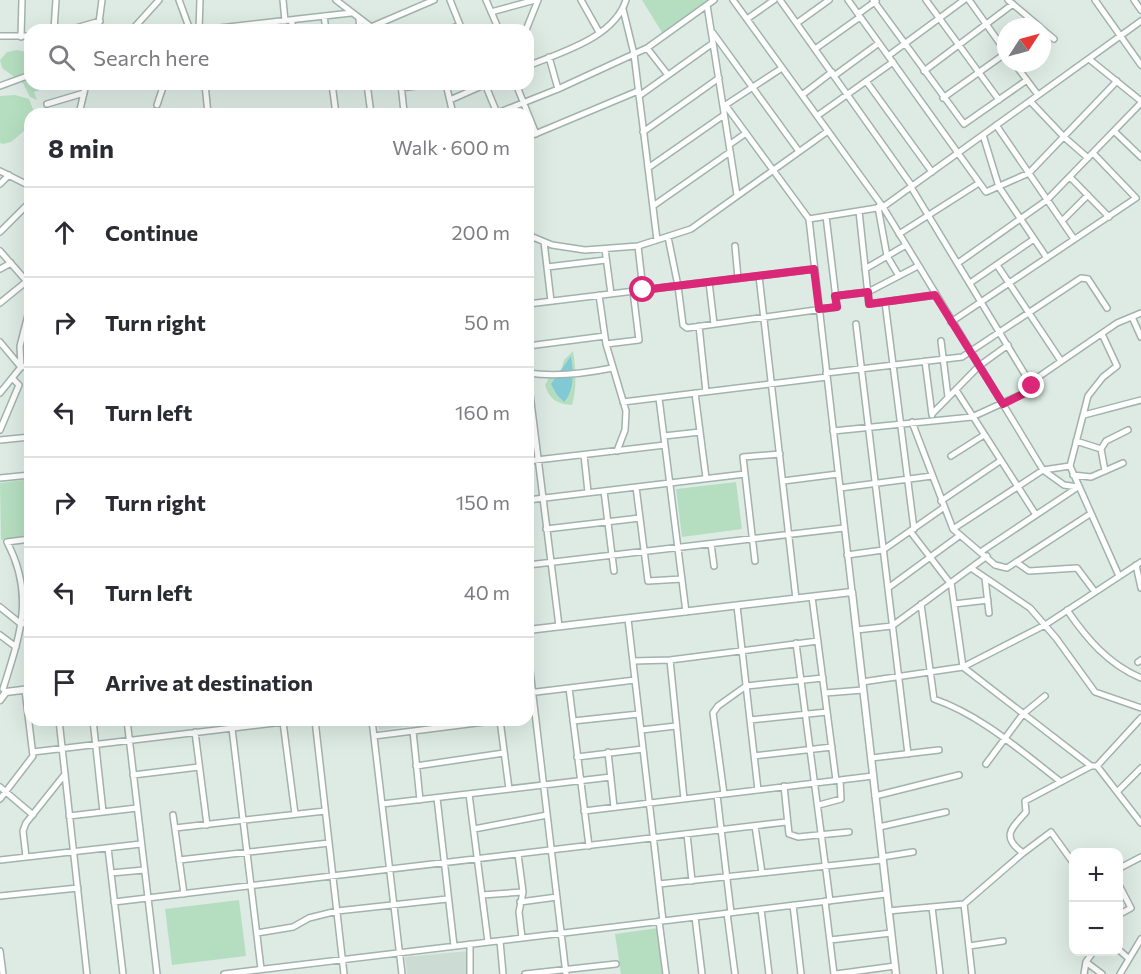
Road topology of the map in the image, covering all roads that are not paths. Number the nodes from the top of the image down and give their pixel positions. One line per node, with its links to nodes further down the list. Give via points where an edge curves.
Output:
1 (22, 0): 64 (street)
2 (56, 0): 43 (street)
3 (102, 0): 39 (street)
4 (159, 0): 46 (street)
5 (179, 0): 47 (street)
6 (200, 0): 48 (street)
7 (283, 0): 38 (street)
8 (336, 0): 31 (street)
9 (434, 0): 54 (street)
10 (450, 0): 55 (street)
11 (486, 0): 30 (street)
12 (537, 0): 30 (street); 57 (street)
13 (581, 0): 59 (street)
14 (626, 0): 28 (street)
15 (714, 0): 27 (street)
16 (733, 0): 37 (street)
17 (774, 0): 37 (street)
18 (780, 0): 42 (street)
19 (829, 0): 42 (street)
20 (848, 0): 33 (street)
21 (926, 0): 34 (street)
22 (967, 0): 34 (street); 58 (street)
23 (1095, 0): 63 (street)
24 (1134, 0): 29 (street)
25 (875, 1): 33 (street); 70 (street)
26 (1010, 2): 35 (street); 58 (street)
27 (707, 5): 60 (street); 72 (street)
28 (623, 9): 59 (street, via 617,19); 74 (street)
29 (1141, 10)
30 (491, 12): 56 (street)
31 (351, 13): 32 (street); 36 (street)
32 (324, 16): 38 (street); 51 (street)
33 (859, 16): 69 (street); 73 (street)
34 (939, 18): 70 (street); 71 (street)
35 (1029, 18)
36 (359, 19): 52 (street); 53 (street)
37 (747, 19): 82 (street)
38 (288, 20): 41 (street); 50 (street)
39 (100, 21): 44 (street); 45 (street)
40 (1141, 21): 63 (street)
41 (267, 22): 49 (street)
42 (797, 23): 73 (street)
43 (54, 24)
44 (90, 24)
45 (99, 24)
46 (137, 24)
47 (188, 24)
48 (200, 24)
49 (250, 24)
50 (290, 24)
51 (325, 24)
52 (359, 24)
53 (366, 24)
54 (384, 24)
55 (460, 24)
56 (496, 24)
57 (528, 24)
58 (986, 24): 66 (street); 71 (street)
59 (599, 32): 76 (street)
60 (712, 32): 68 (street); 94 (street)
61 (0, 36): 64 (street)
62 (1051, 36): 67 (street)
63 (1120, 36): 78 (street); 81 (street)
64 (21, 37): 65 (street)
65 (24, 37)
66 (997, 39)
67 (1054, 39)
68 (713, 43): 87 (street); 89 (street)
69 (879, 43): 75 (street); 86 (street)
70 (904, 44): 75 (street); 83 (street)
71 (959, 45): 83 (street); 85 (street)
72 (647, 48): 74 (street); 87 (street)
73 (815, 49): 86 (street)
74 (634, 54): 95 (street); 107 (street)
75 (888, 56): 80 (street)
76 (549, 57): 79 (street); 95 (street)
77 (997, 59): 85 (street)
78 (1089, 59): 92 (street); 110 (street)
79 (534, 63)
80 (892, 63): 91 (street); 143 (street)
81 (1141, 65)
82 (782, 68): 94 (street); 108 (street)
83 (924, 71): 111 (street)
84 (1021, 72): 90 (street)
85 (979, 73): 111 (street); 113 (street)
86 (833, 74): 108 (street); 109 (street)
87 (668, 75): 107 (street)
88 (24, 77): 93 (street)
89 (719, 78): 119 (street); 135 (street)
90 (1027, 80): 110 (street); 113 (street)
91 (866, 81): 109 (street); 149 (street)
92 (1117, 81): 116 (street); 139 (street)
93 (0, 86)
94 (752, 88): 119 (street); 141 (street)
95 (558, 89): 115 (street)
96 (85, 90): 106 (street)
97 (162, 90): 118 (street)
98 (206, 90): 121 (street)
99 (333, 90): 122 (street)
100 (368, 90): 123 (street)
101 (401, 90): 124 (street)
102 (448, 90): 112 (street)
103 (472, 90): 112 (street)
104 (488, 90): 126 (street)
105 (518, 90): 115 (street)
106 (84, 93): 117 (street); 120 (street)
107 (639, 93): 135 (street); 137 (street)
108 (802, 95): 130 (street)
109 (848, 95): 130 (street); 156 (street)
110 (1038, 96): 114 (street)
111 (943, 98): 113 (street, via 964,124)
112 (450, 100): 125 (street)
113 (999, 100)
114 (1030, 101): 131 (street); 139 (street)
115 (523, 102): 127 (street); 128 (street)
116 (1141, 102): 134 (street)
117 (47, 104)
118 (157, 105)
119 (725, 106): 129 (street); 136 (street)
120 (80, 108)
121 (207, 108)
122 (335, 108)
123 (369, 108)
124 (404, 108)
125 (452, 108)
126 (494, 108)
127 (510, 108)
128 (526, 108)
129 (724, 114): 140 (street); 146 (street)
130 (817, 116): 133 (street)
131 (996, 125): 138 (street); 150 (street)
132 (534, 129): 137 (street)
133 (828, 131): 141 (street); 162 (street)
134 (1114, 131): 144 (street); 145 (street)
135 (644, 132): 146 (street)
136 (746, 133): 140 (street); 148 (street)
137 (536, 134)
138 (983, 135): 143 (street); 157 (street)
139 (1064, 137): 145 (street); 150 (street)
140 (729, 145): 142 (street)
141 (798, 150): 148 (street)
142 (730, 152): 158 (street); 161 (street)
143 (958, 153): 149 (street); 154 (street)
144 (1140, 154)
145 (1091, 155): 152 (street); 167 (street, via 1136,198)
146 (648, 168): 161 (street)
147 (0, 171): 151 (street)
148 (774, 172): 158 (street); 168 (street)
149 (932, 172): 156 (street)
150 (1029, 173): 157 (street); 160 (street)
151 (9, 175): 153 (street); 155 (street)
152 (1070, 177): 159 (street); 160 (street)
153 (24, 183)
154 (979, 183): 157 (street, via 986,192); 165 (street)
155 (0, 184)
156 (911, 186): 162 (street); 165 (street)
157 (999, 187): 169 (street)
158 (737, 195): 173 (street, via 691,229)
159 (1088, 195): 167 (street); 170 (street)
160 (1047, 200): 169 (street); 170 (street)
161 (653, 206): 177 (street)
162 (881, 207): 164 (street); 172 (street); 184 (street)
163 (24, 208): 171 (street)
164 (859, 211): 166 (street); 194 (street)
165 (928, 215): 172 (street); 188 (street)
166 (826, 216): 168 (street); 210 (street)
167 (1109, 216): 176 (street)
168 (809, 219): 193 (street)
169 (1021, 219): 175 (street); 188 (street)
170 (1062, 221): 176 (street)
171 (0, 232)
172 (899, 234): 179 (street)
173 (668, 237): 177 (street); 203 (street)
174 (534, 238): 178 (street)
175 (1034, 239): 185 (street); 189 (street)
176 (1074, 239): 185 (street)
177 (657, 240): 180 (street)
178 (544, 242): 182 (street, via 569,249); 191 (street)
179 (906, 245): 184 (street); 190 (street)
180 (638, 246): 182 (street); 204 (street)
181 (735, 246): 198 (street)
182 (605, 249): 186 (street)
183 (0, 251): 187 (street)
184 (887, 256): 194 (street); 196 (street)
185 (1047, 258): 201 (street)
186 (606, 260): 191 (street); 207 (street)
187 (11, 263): 192 (street); 197 (street)
188 (958, 263): 200 (street)
189 (997, 265): 200 (street); 201 (street)
190 (918, 266): 196 (street); 208 (street)
191 (547, 267): 211 (street)
192 (0, 269)
193 (814, 269): 195 (street); 217 (street)
194 (865, 269): 206 (street)
195 (759, 276): 198 (street); 220 (street)
196 (899, 276): 206 (street)
197 (24, 277)
198 (738, 278): 199 (street)
199 (709, 282): 203 (street); 223 (street)
200 (970, 283): 213 (street)
201 (1009, 283): 213 (street); 218 (street)
202 (24, 286): 214 (street)
203 (678, 286): 204 (street); 225 (street, via 683,325)
204 (643, 290): 205 (street)
205 (633, 291): 207 (street); 233 (street, via 639,340)
206 (868, 292): 210 (street); 212 (street, via 869,304)
207 (611, 294): 209 (street)
208 (935, 295): 212 (street); 222 (street)
209 (599, 296): 211 (street); 229 (street)
210 (835, 296): 217 (street, via 837,307)
211 (551, 302): 215 (street)
212 (885, 302): 240 (street)
213 (981, 302): 222 (street); 227 (street)
214 (0, 303)
215 (534, 303)
216 (1107, 308): 218 (street, via 1085,277)
217 (819, 309): 220 (street); 247 (street)
218 (1028, 312): 227 (street); 239 (street)
219 (1141, 313): 221 (street)
220 (764, 317): 223 (street); 250 (street)
221 (1132, 317): 228 (street); 230 (street)
222 (951, 322): 236 (street)
223 (714, 324): 225 (street)
224 (856, 324): 245 (street)
225 (699, 326): 252 (street)
226 (24, 330): 243 (street)
227 (999, 331): 235 (street); 236 (street)
228 (1102, 334): 239 (street); 260 (street, via 1117,366 1102,377 1088,396)
229 (605, 336): 233 (street); 234 (street)
230 (1141, 337)
231 (941, 341): 237 (street)
232 (0, 342): 243 (street)
233 (606, 344): 244 (street)
234 (534, 345)
235 (1008, 345): 242 (street); 249 (street)
236 (970, 351): 237 (street, via 962,357); 242 (street)
237 (944, 359): 238 (street); 255 (street)
238 (925, 361): 240 (street); 261 (street)
239 (1061, 361): 249 (street)
240 (893, 365): 245 (street); 264 (street)
241 (24, 366): 243 (street)
242 (979, 366): 251 (street); 259 (street)
243 (21, 367): 248 (street)
244 (612, 368): 246 (street, via 583,374); 258 (street)
245 (861, 369): 247 (street); 265 (street)
246 (534, 374)
247 (827, 375): 250 (street); 268 (street)
248 (13, 379): 253 (street); 266 (street, via 19,385)
249 (1031, 382): 259 (street, via 1029,391)
250 (772, 384): 252 (street); 279 (street)
251 (956, 390): 255 (street); 262 (street)
252 (706, 392): 254 (street)
253 (0, 393)
254 (695, 393): 256 (street); 269 (street)
255 (948, 397): 261 (street)
256 (659, 398): 258 (street); 271 (street)
257 (1141, 400): 260 (street)
258 (623, 402): 278 (street, via 625,430)
259 (1003, 404): 262 (street); 287 (street)
260 (1084, 415): 275 (street)
261 (932, 417): 262 (street); 263 (street)
262 (972, 417): 270 (street)
263 (912, 422): 264 (street); 293 (street)
264 (900, 423): 265 (street); 296 (street)
265 (868, 427): 268 (street); 299 (street)
266 (0, 430)
267 (1128, 430): 277 (street, via 1106,441)
268 (833, 431): 290 (street)
269 (700, 432): 271 (street); 295 (street)
270 (984, 435): 281 (street); 284 (street)
271 (663, 436): 276 (street)
272 (24, 437): 273 (street)
273 (0, 440)
274 (534, 441): 283 (street)
275 (1076, 441): 277 (street); 286 (street)
276 (665, 445): 278 (street); 298 (street)
277 (1101, 449): 288 (street)
278 (617, 451): 280 (street)
279 (780, 454): 289 (street, via 743,457); 297 (street)
280 (584, 455): 283 (street); 305 (street)
281 (951, 456)
282 (534, 460): 283 (street)
283 (538, 460): 306 (street)
284 (1000, 461): 301 (street); 308 (street)
285 (1123, 463): 288 (street)
286 (1070, 466): 287 (street); 291 (street)
287 (1044, 470): 301 (street); 302 (street, via 1064,485)
288 (1105, 471): 291 (street, via 1091,477)
289 (745, 474): 295 (street); 319 (street)
290 (838, 474): 297 (street); 303 (street)
291 (1073, 475): 302 (street)
292 (24, 476): 294 (street)
293 (932, 476): 296 (street); 308 (street)
294 (0, 478)
295 (706, 478): 298 (street)
296 (907, 479): 299 (street); 316 (street)
297 (783, 481): 317 (street)
298 (669, 483): 300 (street); 322 (street)
299 (875, 483): 303 (street); 323 (street)
300 (636, 487): 304 (street); 311 (street)
301 (1017, 487): 310 (street); 315 (street)
302 (1078, 487): 309 (street); 310 (street)
303 (840, 488): 313 (street)
304 (604, 490): 305 (street); 312 (street)
305 (588, 492): 306 (street)
306 (542, 498): 307 (street); 314 (street)
307 (534, 499)
308 (942, 504): 315 (street); 316 (street)
309 (1090, 514): 332 (street); 338 (street)
310 (1036, 515): 325 (street)
311 (640, 518): 312 (street); 324 (street)
312 (608, 522): 314 (street); 326 (street)
313 (844, 528): 317 (street); 327 (street)
314 (546, 529): 331 (street)
315 (953, 529): 318 (street)
316 (912, 530): 323 (street); 328 (street)
317 (789, 534): 319 (street); 347 (street)
318 (958, 536): 325 (street); 328 (street)
319 (753, 539): 321 (street); 330 (street)
320 (24, 540): 357 (street, via 7,542 22,577)
321 (711, 544): 322 (street); 335 (street)
322 (678, 547): 324 (street); 340 (street)
323 (883, 550): 327 (street); 342 (street)
324 (644, 551): 326 (street); 340 (street, via 648,581)
325 (982, 551): 329 (street)
326 (612, 555): 331 (street); 337 (street)
327 (847, 555): 344 (street)
328 (930, 556): 341 (street); 342 (street)
329 (987, 556): 332 (street, via 995,565 1007,568); 336 (street)
330 (755, 561)
331 (550, 562): 333 (street); 360 (street)
332 (1016, 562): 345 (street, via 1029,571 1077,568)
333 (534, 564)
334 (1138, 564): 338 (street); 343 (street)
335 (714, 566)
336 (971, 568): 339 (street); 341 (street)
337 (614, 570)
338 (1119, 576): 345 (street)
339 (985, 578): 348 (street); 359 (street, via 1030,608)
340 (682, 579): 354 (street)
341 (951, 583): 349 (street); 350 (street)
342 (888, 588): 361 (street)
343 (1141, 588)
344 (852, 592): 346 (street); 363 (street)
345 (1095, 592): 353 (street)
346 (812, 597): 347 (street); 365 (street)
347 (796, 599): 351 (street)
348 (988, 600): 350 (street); 355 (street)
349 (921, 604): 361 (street); 372 (street)
350 (954, 604): 371 (street)
351 (737, 606): 354 (street); 368 (street)
352 (0, 607): 357 (street)
353 (1067, 610): 359 (street); 375 (street, via 1088,640 1113,663)
354 (686, 612): 356 (street)
355 (989, 613)
356 (628, 619): 360 (street); 370 (street)
357 (21, 624): 358 (street); 367 (street)
358 (24, 624)
359 (1045, 625): 371 (street); 387 (street, via 1095,692)
360 (560, 626): 362 (street)
361 (892, 626): 363 (street); 374 (street)
362 (534, 629)
363 (856, 630): 379 (street)
364 (0, 634): 367 (street)
365 (818, 641): 366 (street); 373 (street)
366 (796, 643): 368 (street); 377 (street)
367 (16, 647): 381 (street)
368 (743, 650): 369 (street); 378 (street)
369 (670, 660): 370 (street); 406 (street)
370 (633, 662): 376 (street)
371 (963, 667): 372 (street); 391 (street)
372 (930, 674): 374 (street); 412 (street, via 934,699 951,705)
373 (823, 678): 377 (street); 384 (street)
374 (899, 678): 379 (street); 423 (street)
375 (1141, 678)
376 (635, 680): 380 (street); 389 (street)
377 (801, 681): 378 (street); 390 (street)
378 (746, 686): 393 (street); 449 (street, via 713,713)
379 (862, 686): 384 (street); 426 (street)
380 (569, 688): 383 (street); 395 (street)
381 (3, 689): 382 (street); 386 (street)
382 (24, 690)
383 (534, 692)
384 (825, 693): 388 (street)
385 (1045, 696): 391 (street)
386 (0, 700)
387 (1141, 708)
388 (827, 712): 390 (street); 415 (street)
389 (639, 714): 395 (street); 408 (street)
390 (806, 714): 393 (street); 418 (street)
391 (1023, 714): 412 (street); 429 (street)
392 (1141, 718): 429 (street)
393 (750, 720): 424 (street)
394 (534, 721): 441 (street)
395 (573, 722): 425 (street)
396 (31, 726): 420 (street)
397 (60, 726): 416 (street)
398 (94, 726): 414 (street)
399 (128, 726): 413 (street)
400 (249, 726): 407 (street)
401 (284, 726): 467 (street)
402 (316, 726): 460 (street)
403 (373, 726): 411 (street)
404 (453, 726): 409 (street)
405 (501, 726): 422 (street)
406 (676, 726): 408 (street); 452 (street)
407 (232, 728): 410 (street); 471 (street)
408 (641, 730): 417 (street)
409 (413, 731): 411 (street); 428 (street)
410 (195, 732): 413 (street); 430 (street)
411 (374, 736): 456 (street)
412 (1004, 739): 427 (street); 439 (street)
413 (129, 740): 414 (street); 434 (street)
414 (95, 744): 416 (street); 462 (street)
415 (832, 747): 418 (street); 438 (street)
416 (62, 748): 420 (street); 432 (street)
417 (643, 749): 421 (street); 455 (street)
418 (810, 750): 424 (street); 440 (street)
419 (939, 750): 423 (street)
420 (33, 752): 447 (street)
421 (608, 752): 425 (street); 436 (street)
422 (504, 753): 428 (street); 444 (street)
423 (908, 754): 426 (street)
424 (754, 756): 445 (street)
425 (578, 757): 437 (street)
426 (871, 758): 435 (street)
427 (986, 764)
428 (417, 766): 454 (street)
429 (1094, 766): 439 (street); 446 (street)
430 (199, 767): 434 (street); 474 (street)
431 (1141, 768): 446 (street)
432 (65, 774): 465 (street); 469 (street)
433 (958, 775): 450 (street)
434 (133, 776): 459 (street)
435 (873, 776): 438 (street); 450 (street)
436 (610, 777): 437 (street); 458 (street)
437 (580, 780): 441 (street); 461 (street)
438 (838, 780): 440 (street); 457 (street, via 841,799)
439 (1061, 782): 493 (street, via 1025,801 1026,812 1013,824 1009,837)
440 (815, 783): 442 (street); 457 (street)
441 (543, 785): 444 (street); 468 (street)
442 (784, 786): 445 (street); 472 (street)
443 (0, 788): 447 (street)
444 (509, 789): 448 (street)
445 (758, 790): 449 (street)
446 (1118, 791): 470 (street)
447 (6, 792): 453 (street); 465 (street)
448 (469, 794): 451 (street); 478 (street)
449 (721, 795): 452 (street); 479 (street)
450 (875, 796): 476 (street)
451 (437, 798): 454 (street); 501 (street)
452 (684, 798): 455 (street)
453 (0, 799)
454 (420, 800): 456 (street)
455 (649, 803): 458 (street); 483 (street)
456 (382, 804): 504 (street)
457 (819, 805): 482 (street)
458 (614, 807): 461 (street)
459 (137, 808): 462 (street); 485 (street)
460 (326, 811): 467 (street); 484 (street)
461 (584, 811): 486 (street)
462 (103, 812): 469 (street)
463 (946, 812): 476 (street)
464 (1141, 812): 470 (street)
465 (33, 814): 496 (street, via 23,831)
466 (173, 814): 477 (street)
467 (295, 814): 471 (street)
468 (547, 815): 478 (street); 488 (street)
469 (69, 816): 489 (street)
470 (1136, 817): 473 (street)
471 (243, 820): 474 (street); 491 (street)
472 (786, 822): 475 (street); 482 (street, via 793,836)
473 (1141, 823)
474 (207, 825): 477 (street)
475 (755, 826): 479 (street); 507 (street)
476 (879, 827): 498 (street)
477 (175, 828): 500 (street)
478 (474, 829): 497 (street)
479 (721, 830): 481 (street); 509 (street)
480 (849, 832): 482 (street)
481 (687, 834): 483 (street); 510 (street)
482 (823, 834): 502 (street)
483 (653, 838): 486 (street); 511 (street)
484 (329, 843): 491 (street); 508 (street)
485 (141, 844): 487 (street); 505 (street)
486 (589, 846): 488 (street)
487 (108, 848): 489 (street); 506 (street)
488 (551, 850): 492 (street); 520 (street)
489 (74, 852): 496 (street); 513 (street)
490 (913, 852): 498 (street)
491 (247, 853): 500 (street); 512 (street)
492 (518, 854): 497 (street); 515 (street)
493 (1023, 854): 494 (street, via 1051,832); 526 (street)
494 (1069, 857)
495 (1141, 857): 503 (street)
496 (26, 858): 499 (street)
497 (478, 859): 501 (street); 518 (street)
498 (882, 859): 502 (street); 517 (street)
499 (0, 860)
500 (179, 860): 516 (street)
501 (444, 863): 504 (street); 522 (street)
502 (826, 866): 507 (street); 523 (street)
503 (1123, 867)
504 (390, 869): 508 (street); 527 (street)
505 (144, 870): 506 (street); 521 (street)
506 (111, 873): 524 (street)
507 (762, 873): 509 (street)
508 (333, 876): 512 (street); 531 (street)
509 (726, 877): 510 (street); 533 (street)
510 (692, 881): 511 (street)
511 (659, 884): 536 (street)
512 (251, 886): 516 (street); 537 (street)
513 (78, 888): 519 (street); 562 (street)
514 (1123, 891): 534 (street, via 1131,908)
515 (523, 892): 518 (street); 525 (street)
516 (184, 894): 521 (street)
517 (886, 894): 523 (street); 532 (street)
518 (482, 895): 545 (street)
519 (0, 897)
520 (557, 897): 525 (street); 538 (street)
521 (148, 898): 524 (street); 564 (street)
522 (447, 899): 527 (street); 547 (street)
523 (828, 901): 528 (street); 542 (street)
524 (114, 902): 563 (street)
525 (519, 902): 540 (street)
526 (964, 904): 529 (street); 548 (street)
527 (394, 905): 531 (street); 550 (street)
528 (793, 905): 530 (street); 577 (street)
529 (932, 907): 532 (street); 580 (street)
530 (760, 909): 533 (street); 576 (street)
531 (337, 911): 537 (street, via 293,927); 554 (street)
532 (888, 911): 539 (street)
533 (729, 913): 535 (street); 575 (street)
534 (1123, 913)
535 (695, 917): 536 (street); 574 (street)
536 (661, 921): 538 (street); 573 (street)
537 (257, 933): 559 (street)
538 (561, 933): 540 (street); 560 (street)
539 (891, 933): 542 (street); 558 (street)
540 (522, 938): 543 (street)
541 (1141, 939): 553 (street)
542 (830, 940): 578 (street)
543 (500, 941): 545 (street); 570 (street)
544 (1003, 941): 548 (street)
545 (488, 942): 546 (street)
546 (470, 944): 547 (street); 569 (street)
547 (454, 946): 550 (street)
548 (969, 946): 581 (street)
549 (0, 951): 561 (street)
550 (400, 953): 554 (street); 568 (street)
551 (1123, 953): 553 (street)
552 (1090, 956): 555 (street)
553 (1128, 958): 584 (street)
554 (342, 960): 557 (street); 567 (street)
555 (1086, 962): 582 (street); 583 (street)
556 (616, 964): 560 (street)
557 (293, 966): 559 (street); 566 (street)
558 (895, 966): 578 (street); 579 (street)
559 (259, 971): 565 (street)
560 (566, 972): 572 (street)
561 (3, 974)
562 (87, 974)
563 (123, 974)
564 (157, 974)
565 (224, 974)
566 (294, 974)
567 (344, 974)
568 (402, 974)
569 (470, 974)
570 (503, 974)
571 (525, 974): 572 (street)
572 (532, 974)
573 (666, 974)
574 (702, 974)
575 (735, 974)
576 (769, 974)
577 (801, 974)
578 (835, 974)
579 (896, 974)
580 (940, 974)
581 (972, 974)
582 (1084, 974)
583 (1102, 974)
584 (1120, 974)

